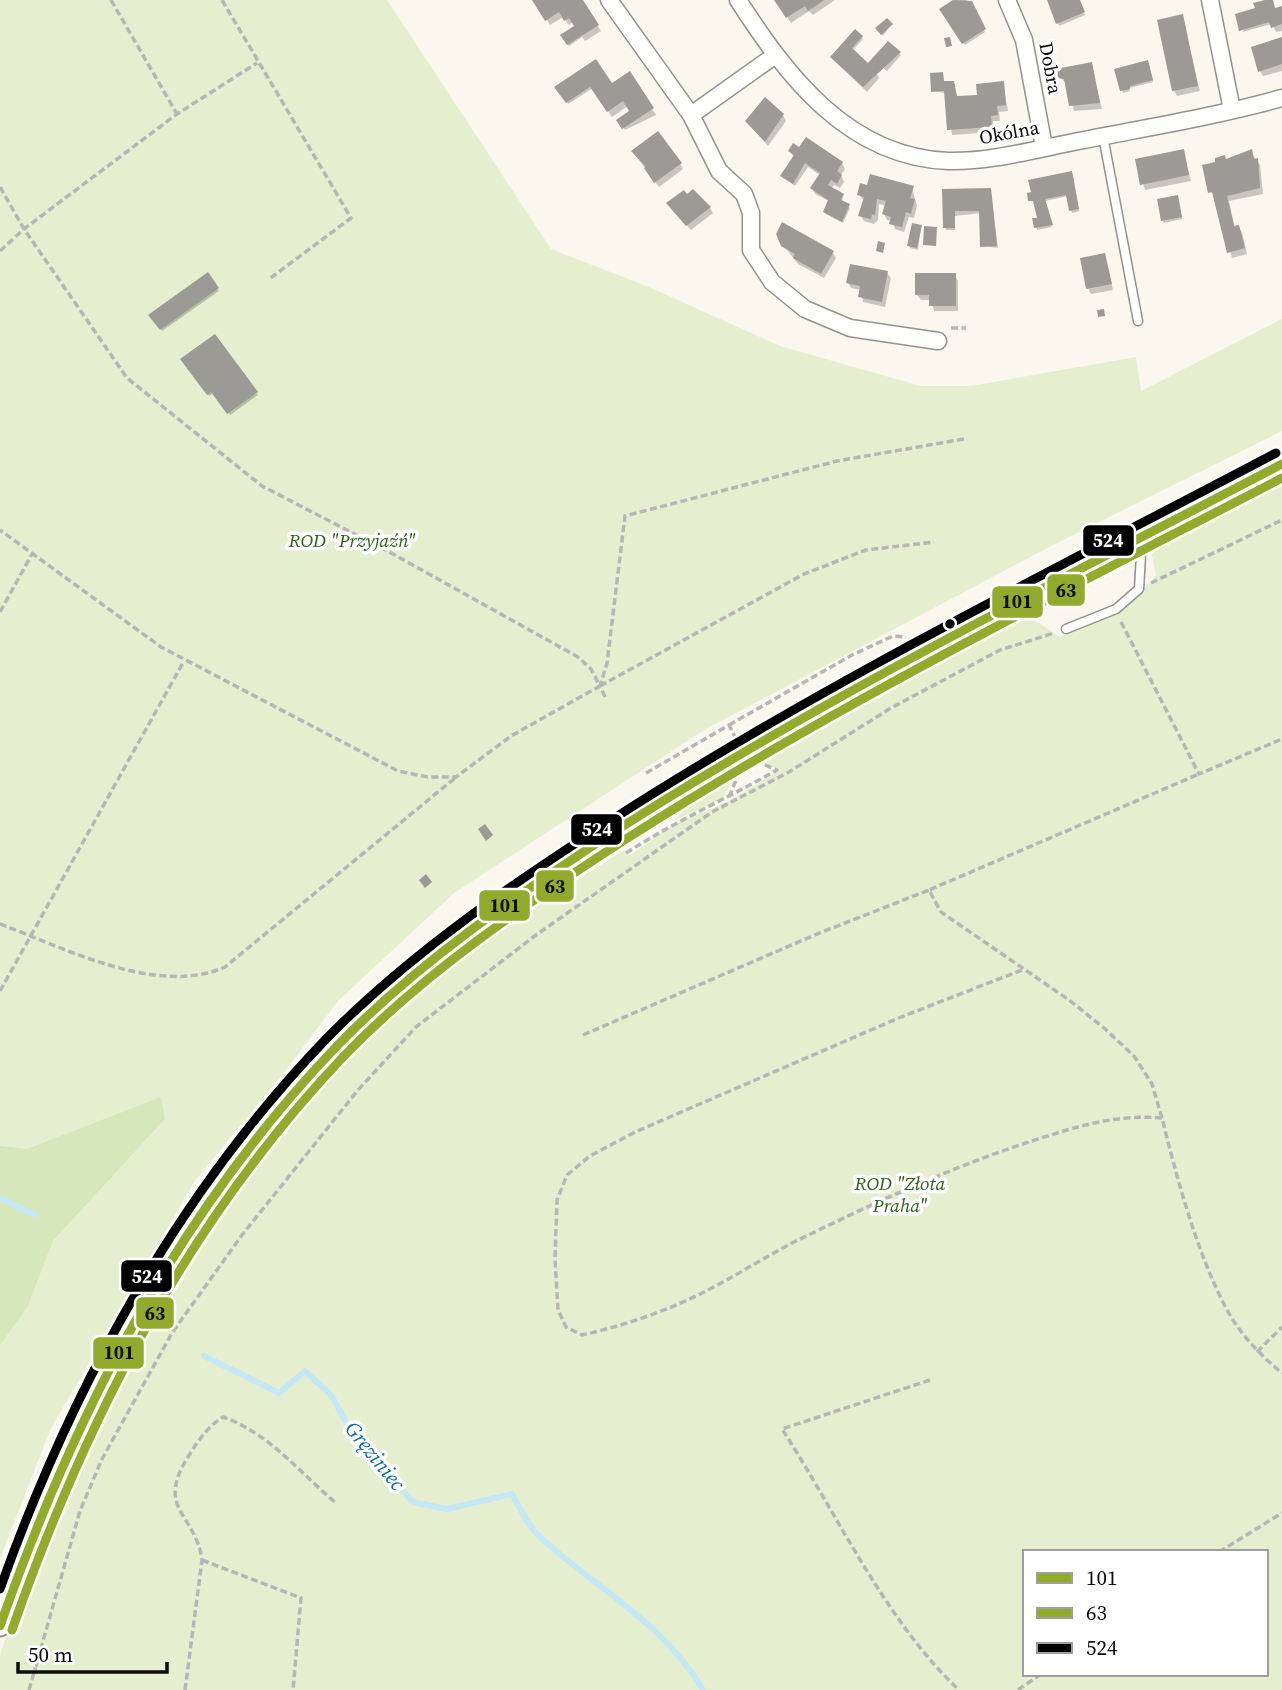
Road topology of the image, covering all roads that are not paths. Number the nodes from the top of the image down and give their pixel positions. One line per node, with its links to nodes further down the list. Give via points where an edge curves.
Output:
1 (609, 0): 8 (street)
2 (738, 0): 5 (street, Okólna)
3 (1007, 0): 10 (street, Dobra, via 1024,40)
4 (1210, 0): 7 (street)
5 (774, 56): 8 (street); 10 (street, Okólna, via 837,120 894,151 949,161)
6 (1282, 98): 7 (street, Okólna)
7 (1232, 110): 9 (street, Okólna)
8 (691, 115): 12 (street, via 719,171 744,194 751,213 751,250 778,287 812,313 850,328)
9 (1103, 136): 10 (street, Okólna); 11 (lane)
10 (1044, 147)
11 (1138, 321)
12 (942, 335)
13 (1282, 464): 14 (street)
14 (1142, 538): 15 (lane, via 1139,589 1116,609); 16 (street, via 786,727 663,801 480,924 336,1046 228,1174 144,1306 58,1476)
15 (1066, 629)
16 (0, 1626)

